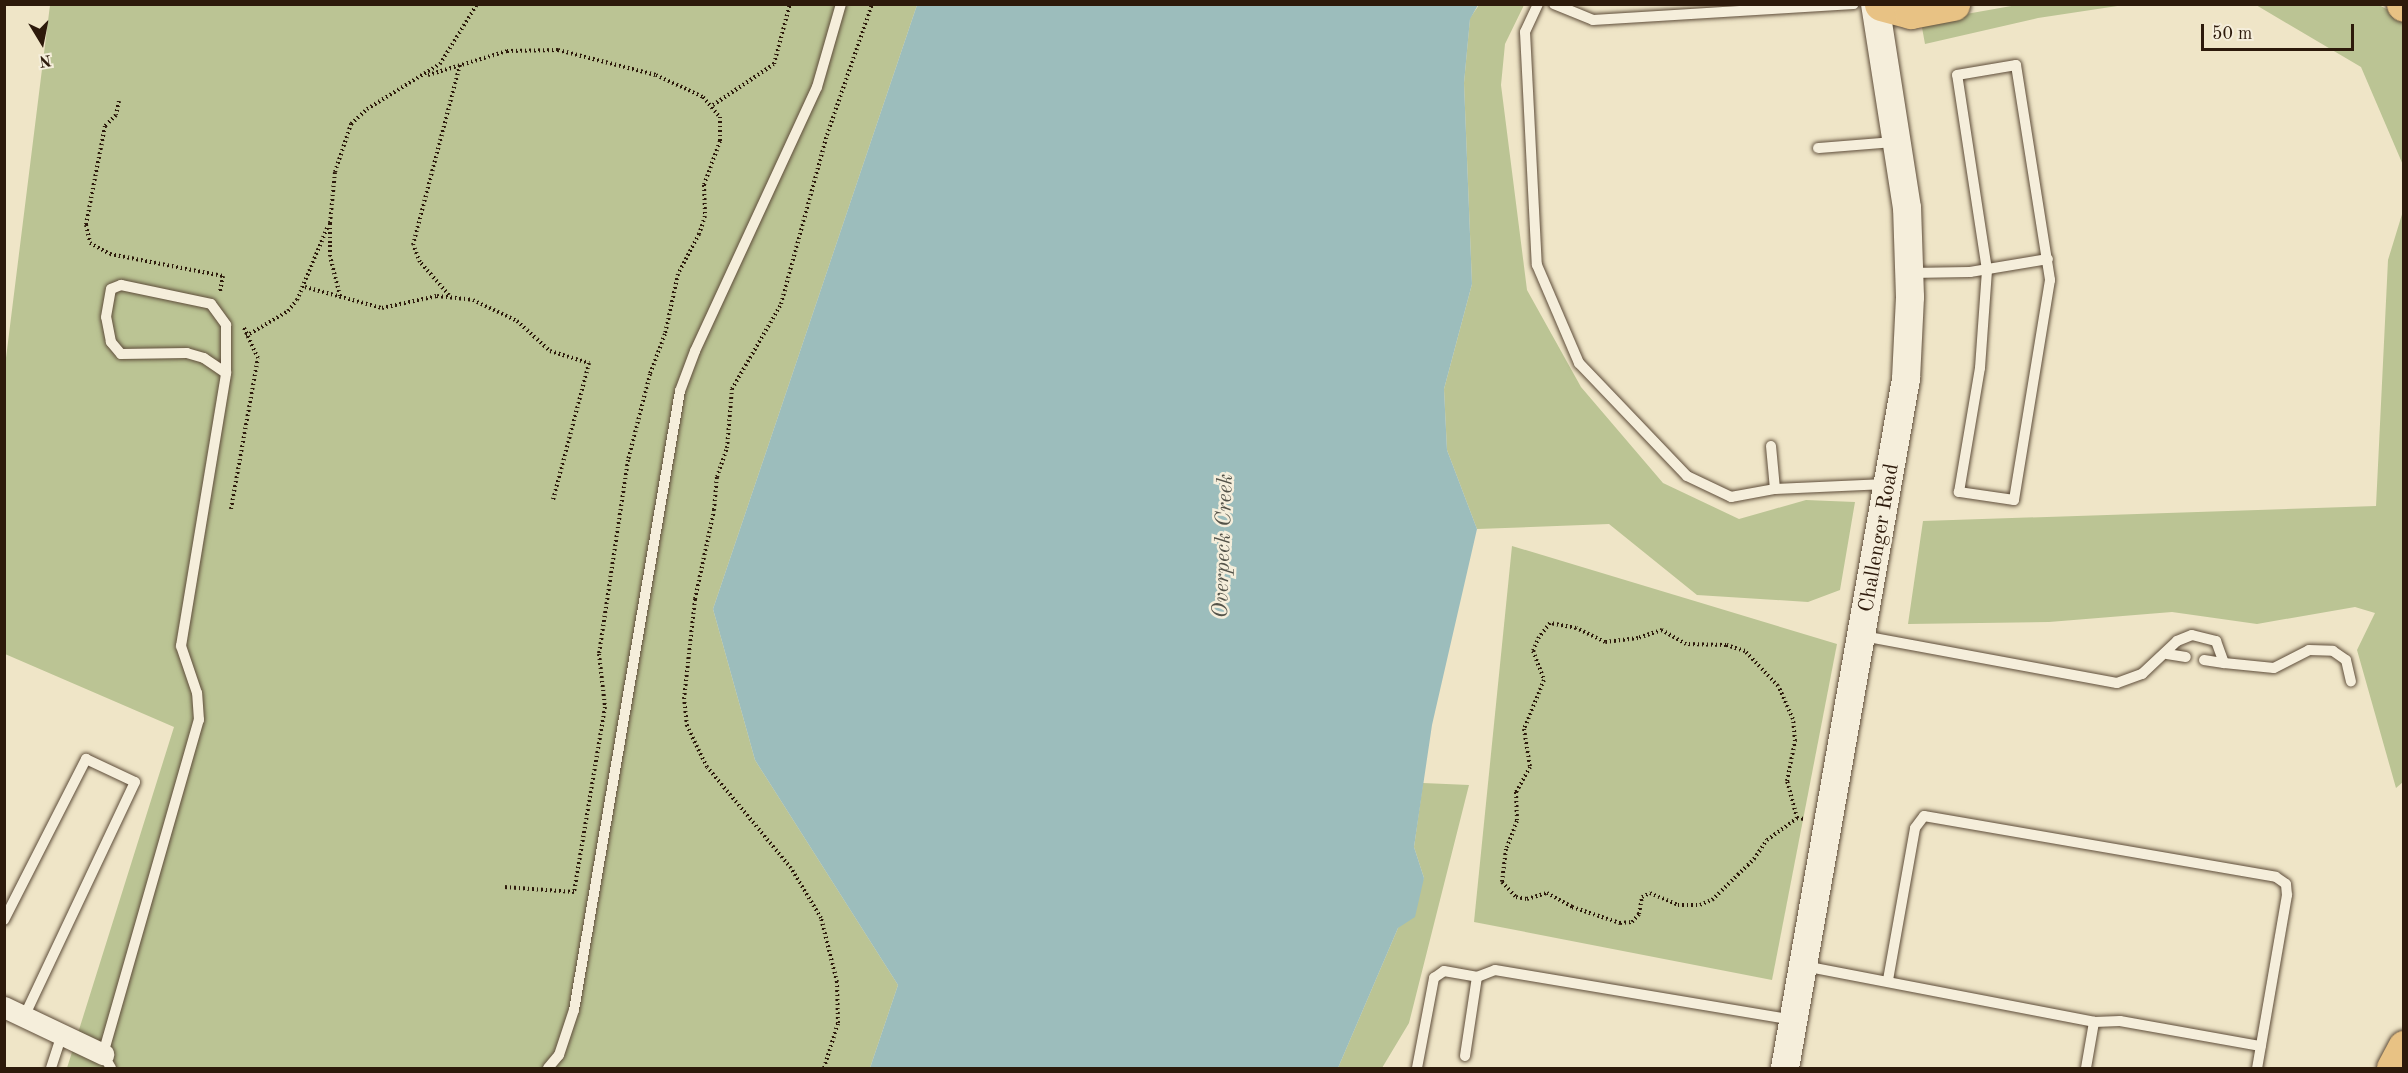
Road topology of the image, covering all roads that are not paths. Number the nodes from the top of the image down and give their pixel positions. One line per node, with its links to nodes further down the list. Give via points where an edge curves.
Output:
1 (841, 4): 39 (lane, via 817,87 694,351 680,391 574,1010 559,1055)
2 (1538, 4): 16 (lane, via 1525,32 1537,266 1579,363 1687,476 1731,497)
3 (1554, 4): 4 (lane, via 1593,20)
4 (1854, 4)
5 (1875, 4): 8 (main road, Challenger Road)
6 (1881, 4): 7 (highway, via 1911,12)
7 (1953, 4)
8 (1898, 142): 9 (lane); 12 (main road, Challenger Road)
9 (1818, 148)
10 (2048, 259): 11 (lane); 11 (lane, via 2016,65 1957,75); 11 (lane, via 2050,292 2014,500 1959,492 1980,368)
11 (1987, 270): 12 (lane)
12 (1910, 273): 15 (main road, Challenger Road, via 1906,378)
13 (226, 373): 13 (lane, via 226,325 211,304 121,285 111,289 106,317 111,342 122,354 187,353 204,358); 37 (lane, via 181,646 197,693 199,720)
14 (1771, 446): 16 (lane)
15 (1890, 484): 16 (lane); 17 (main road, Challenger Road)
16 (1775, 489)
17 (1863, 636): 18 (lane, via 2101,682 2130,680); 24 (main road, Challenger Road)
18 (2167, 654): 19 (lane); 21 (lane, via 2186,636 2211,638)
19 (2186, 657)
20 (2204, 660): 21 (lane)
21 (2224, 663): 22 (lane, via 2274,668 2309,651 2327,650 2346,660)
22 (2350, 681)
23 (4, 920): 29 (lane, via 86,759 135,782)
24 (1803, 966): 26 (lane); 31 (main road, Challenger Road)
25 (1477, 977): 28 (lane, via 1495,970); 36 (lane); 40 (lane, via 1444,971 1434,978)
26 (1888, 980): 32 (lane); 34 (lane, via 1916,825 1924,816 1940,817 2283,880 2287,895)
27 (4, 1007): 29 (street)
28 (1719, 1007): 30 (lane); 31 (lane)
29 (24, 1017): 33 (street)
30 (1716, 1020)
31 (1794, 1021): 41 (main road, Challenger Road)
32 (2094, 1022): 34 (lane, via 2120,1021); 42 (lane)
33 (62, 1035): 37 (street); 38 (lane)
34 (2261, 1046): 43 (lane)
35 (2403, 1047): 44 (highway)
36 (1465, 1056)
37 (107, 1061)
38 (51, 1068)
39 (548, 1068)
40 (1417, 1068)
41 (1785, 1068)
42 (2086, 1068)
43 (2257, 1068)
44 (2393, 1068)

